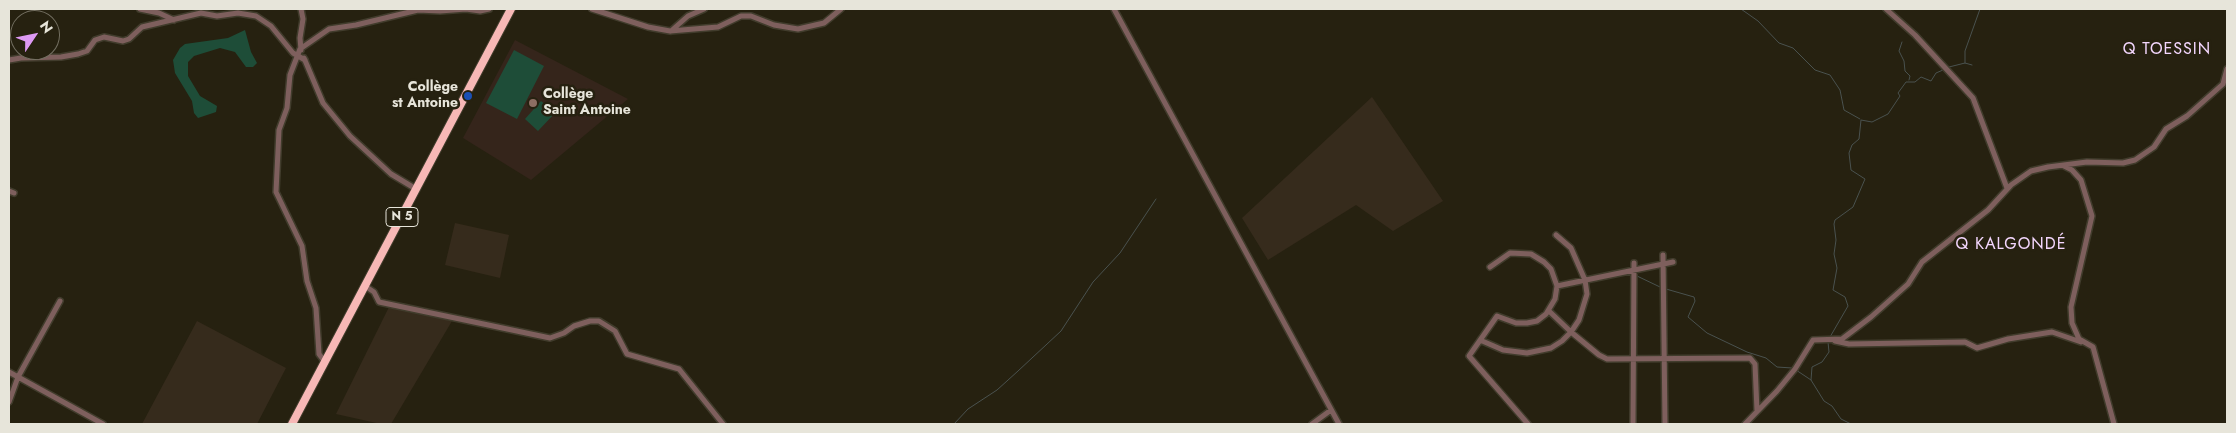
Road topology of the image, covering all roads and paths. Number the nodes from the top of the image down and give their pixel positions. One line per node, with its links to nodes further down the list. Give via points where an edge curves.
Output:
1 (140, 9): 10 (street)
2 (302, 9): 12 (street)
3 (489, 9): 12 (street, via 418,10 329,29)
4 (511, 9): 20 (highway, N 5)
5 (592, 9): 11 (street)
6 (704, 9): 11 (street, via 688,16)
7 (841, 9): 11 (street, via 824,23 798,29 741,16 718,27)
8 (1114, 9): 43 (street)
9 (1886, 9): 19 (street, via 1915,35 1973,98)
10 (175, 20): 13 (street, via 201,13 256,16 271,26); 14 (street, via 142,27 129,39 104,37 95,40 87,51 78,54)
11 (670, 31)
12 (300, 48): 13 (street); 15 (street)
13 (297, 57): 15 (street); 39 (street, via 290,74 287,108 278,130 276,192 302,246 306,281 316,308 319,354)
14 (9, 60)
15 (305, 60): 20 (street, via 323,103 350,136 391,174)
16 (2227, 69): 17 (street)
17 (2225, 83): 18 (street, via 2187,116 2166,129 2154,147 2135,160)
18 (2063, 165): 19 (street, via 2031,172); 36 (street, via 2081,180 2091,213 2071,307 2072,326)
19 (2007, 188): 35 (street, via 1988,210 1922,262 1908,284 1880,310 1842,339)
20 (416, 189): 29 (highway, N 5)
21 (1556, 235): 28 (street, via 1571,248)
22 (1663, 256): 25 (street)
23 (1673, 262): 25 (street)
24 (1634, 263): 27 (street)
25 (1663, 264): 27 (street); 38 (street)
26 (1490, 266): 30 (street, via 1510,253 1531,254 1551,269)
27 (1634, 270): 28 (street); 37 (street)
28 (1585, 280): 30 (street); 33 (street, via 1587,294 1579,320)
29 (365, 286): 39 (highway, N 5); 47 (street, via 374,292 379,302 550,338 574,326 599,321 615,331 627,354 679,369)
30 (1557, 286): 32 (street)
31 (60, 301): 41 (street)
32 (1549, 311): 33 (street); 34 (street, via 1536,321 1527,323 1497,316)
33 (1571, 332): 34 (street, via 1551,348 1527,353 1503,350); 37 (street, via 1607,359)
34 (1480, 340): 50 (street, via 1469,356)
35 (1832, 340): 36 (street, via 1849,344 1965,342 1977,348 2052,332); 44 (street, via 1813,340 1794,369)
36 (2082, 342): 54 (street, via 2093,347)
37 (1633, 359): 38 (street); 51 (street)
38 (1664, 359): 44 (street, via 1750,358 1755,364); 52 (street)
39 (325, 362): 46 (highway, N 5)
40 (9, 372): 41 (street)
41 (18, 377): 42 (street); 45 (street)
42 (9, 402)
43 (1331, 410): 48 (street); 49 (street)
44 (1757, 411): 53 (street)
45 (103, 424)
46 (292, 424)
47 (723, 424)
48 (1312, 424)
49 (1339, 424)
50 (1528, 424)
51 (1633, 424)
52 (1665, 424)
53 (1745, 424)
54 (2114, 424)

